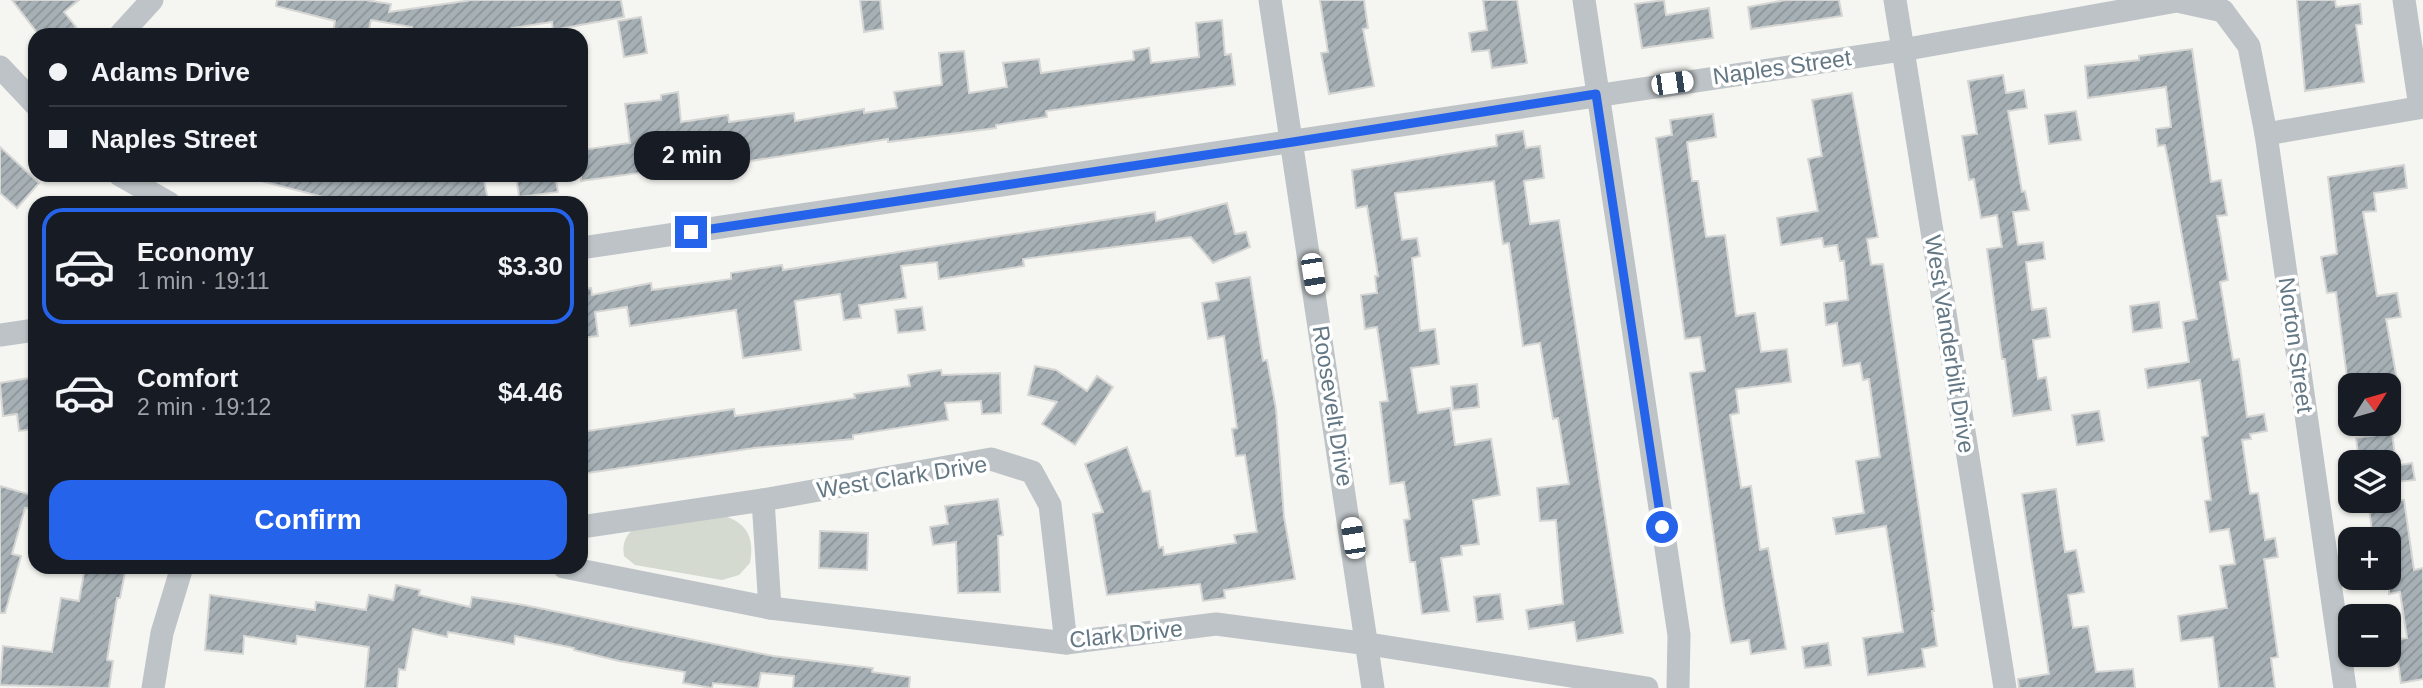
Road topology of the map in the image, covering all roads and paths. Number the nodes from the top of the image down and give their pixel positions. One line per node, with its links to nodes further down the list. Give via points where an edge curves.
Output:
1 (152, 0): 7 (street)
2 (1270, 0): 14 (street, Roosevelt Drive)
3 (1584, 0): 10 (street)
4 (1895, 0): 8 (street, West Vanderbilt Drive)
5 (2404, 0): 12 (street)
6 (2226, 5): 8 (street, Naples Street, via 2178,1); 13 (street, Norton Street, via 2249,46)
7 (126, 28)
8 (1902, 50): 10 (street, Naples Street); 31 (street, West Vanderbilt Drive)
9 (0, 67): 11 (street)
10 (1596, 94): 14 (street, Naples Street); 30 (street, via 1679,635)
11 (28, 97)
12 (2421, 107): 13 (street)
13 (2266, 134): 32 (street, Norton Street)
14 (1293, 142): 17 (street, Naples Street); 26 (street, Roosevelt Drive)
15 (131, 182): 16 (street)
16 (154, 196)
17 (588, 247)
18 (28, 331): 19 (street)
19 (0, 335)
20 (764, 500): 21 (street, West Clark Drive); 24 (street); 25 (street, West Clark Drive, via 991,459 1032,472 1050,505)
21 (588, 526)
22 (588, 572): 24 (street, Clark Drive)
23 (180, 574): 27 (street, via 162,633)
24 (770, 608): 25 (street, Clark Drive)
25 (1066, 643): 26 (street, Clark Drive, via 1216,624)
26 (1369, 644): 28 (street, Roosevelt Drive); 29 (street, Clark Drive)
27 (153, 688)
28 (1373, 688)
29 (1647, 688)
30 (1678, 688)
31 (2005, 688)
32 (2345, 688)

